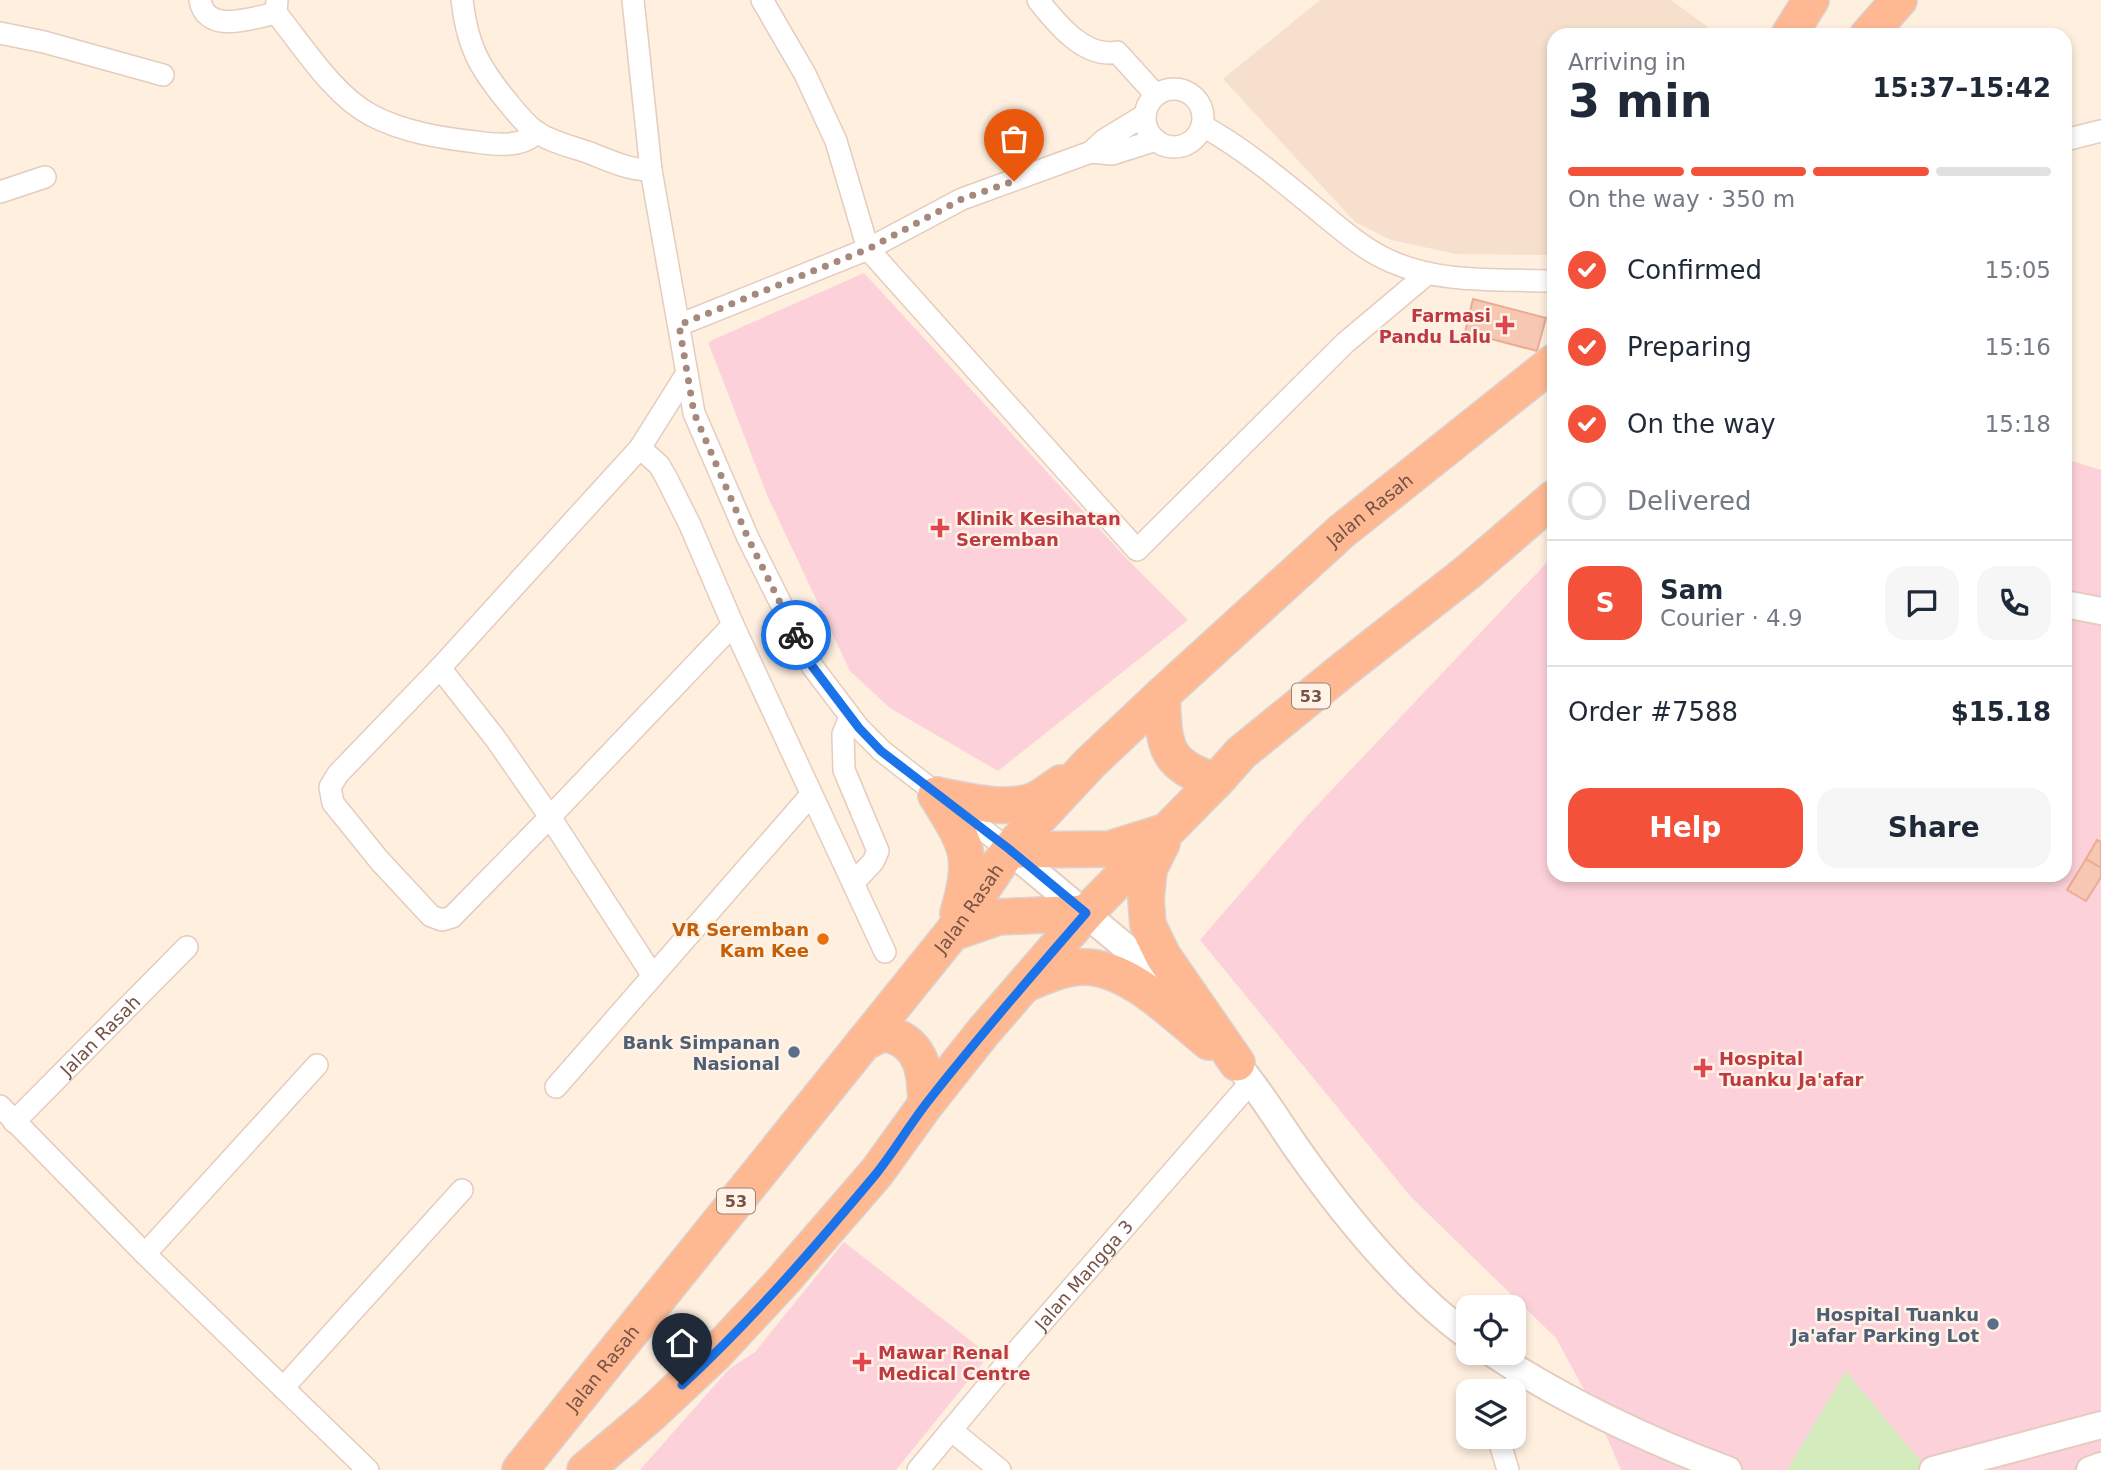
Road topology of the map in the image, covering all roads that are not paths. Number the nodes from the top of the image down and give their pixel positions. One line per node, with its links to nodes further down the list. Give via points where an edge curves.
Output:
1 (200, 0): 8 (street, via 204,12 226,22)
2 (462, 0): 17 (street, via 475,57)
3 (633, 0): 21 (street)
4 (762, 0): 24 (street, via 805,74 835,141)
5 (1038, 0): 13 (street, via 1083,44 1104,55 1117,52)
6 (1811, 0): 9 (highway)
7 (1899, 0): 10 (highway)
8 (276, 7): 17 (street, via 335,87 371,115 406,129 485,144 523,143)
9 (1793, 28)
10 (1874, 28)
11 (0, 33): 12 (street)
12 (163, 75)
13 (1156, 95): 14 (street); 15 (street, via 1169,89 1188,92 1202,107)
14 (1145, 115): 19 (street); 20 (street)
15 (1203, 126): 19 (street, via 1183,146); 25 (street, via 1256,160 1350,237 1388,261)
16 (2101, 131): 18 (street)
17 (537, 132): 21 (street, via 619,165)
18 (2072, 138)
19 (1156, 140): 20 (street, via 1112,154)
20 (1091, 152): 24 (street, via 962,199)
21 (652, 170): 27 (street)
22 (44, 177): 23 (street)
23 (0, 192)
24 (868, 249): 25 (street, via 1137,550 1345,344); 27 (street)
25 (1427, 274): 26 (street)
26 (1547, 281)
27 (679, 325): 29 (street)
28 (1547, 368): 36 (highway, Jalan Rasah / 53, via 1342,531)
29 (687, 373): 30 (street); 37 (street, via 694,413 748,538 812,666)
30 (640, 448): 34 (street, via 666,477); 35 (street)
31 (1547, 504): 39 (highway, 53, via 1241,753)
32 (2072, 605): 33 (street)
33 (2101, 611)
34 (733, 625): 40 (street); 42 (street)
35 (440, 668): 42 (street); 42 (street, via 338,774 330,787 332,803 431,916 442,920 452,917)
36 (1162, 695): 38 (highway, Jalan Rasah / 53); 39 (highway, via 1164,739 1172,755 1184,768)
37 (850, 717): 41 (street, via 881,751); 45 (street, via 844,734 844,771 878,851)
38 (1090, 763): 41 (highway, via 1035,800 985,805); 44 (highway, Jalan Rasah / 53)
39 (1216, 781): 43 (highway, 53)
40 (811, 795): 45 (street); 50 (street)
41 (936, 795): 44 (street); 47 (highway, via 967,855 968,882)
42 (550, 817): 50 (street)
43 (1168, 830): 44 (highway, via 1110,849); 46 (highway, 53); 54 (highway, via 1149,869 1148,925 1163,956)
44 (1009, 849): 46 (street); 47 (highway, Jalan Rasah / 53)
45 (853, 883): 49 (street)
46 (1086, 913): 47 (highway, via 998,917); 51 (highway, 53); 54 (street, via 1134,954)
47 (952, 933): 52 (highway, Jalan Rasah / 53)
48 (187, 947): 57 (street, Jalan Rasah)
49 (885, 952)
50 (653, 976): 55 (street)
51 (1024, 985): 54 (highway, via 1055,971 1083,967 1127,978); 56 (highway, 53)
52 (864, 1042): 56 (highway, via 884,1034 908,1043 923,1066); 70 (highway, Jalan Rasah / 53)
53 (317, 1065): 59 (street)
54 (1244, 1073): 60 (street, via 1374,1247); 66 (street, Jalan Mangga 3)
55 (556, 1087)
56 (926, 1104): 71 (highway, 53, via 877,1172 773,1292 696,1372)
57 (7, 1114): 59 (street)
58 (462, 1190): 64 (street)
59 (145, 1254): 64 (street)
60 (1456, 1326)
61 (1502, 1365): 62 (street)
62 (1514, 1379)
63 (1526, 1386): 75 (street)
64 (283, 1388): 69 (street)
65 (2101, 1424): 76 (street)
66 (951, 1430): 72 (street, Jalan Mangga 3); 73 (street)
67 (1502, 1449): 74 (street)
68 (2101, 1466): 77 (street)
69 (368, 1470)
70 (520, 1470)
71 (585, 1470)
72 (918, 1470)
73 (1000, 1470)
74 (1508, 1470)
75 (1728, 1470)
76 (1933, 1470)
77 (2090, 1470)

